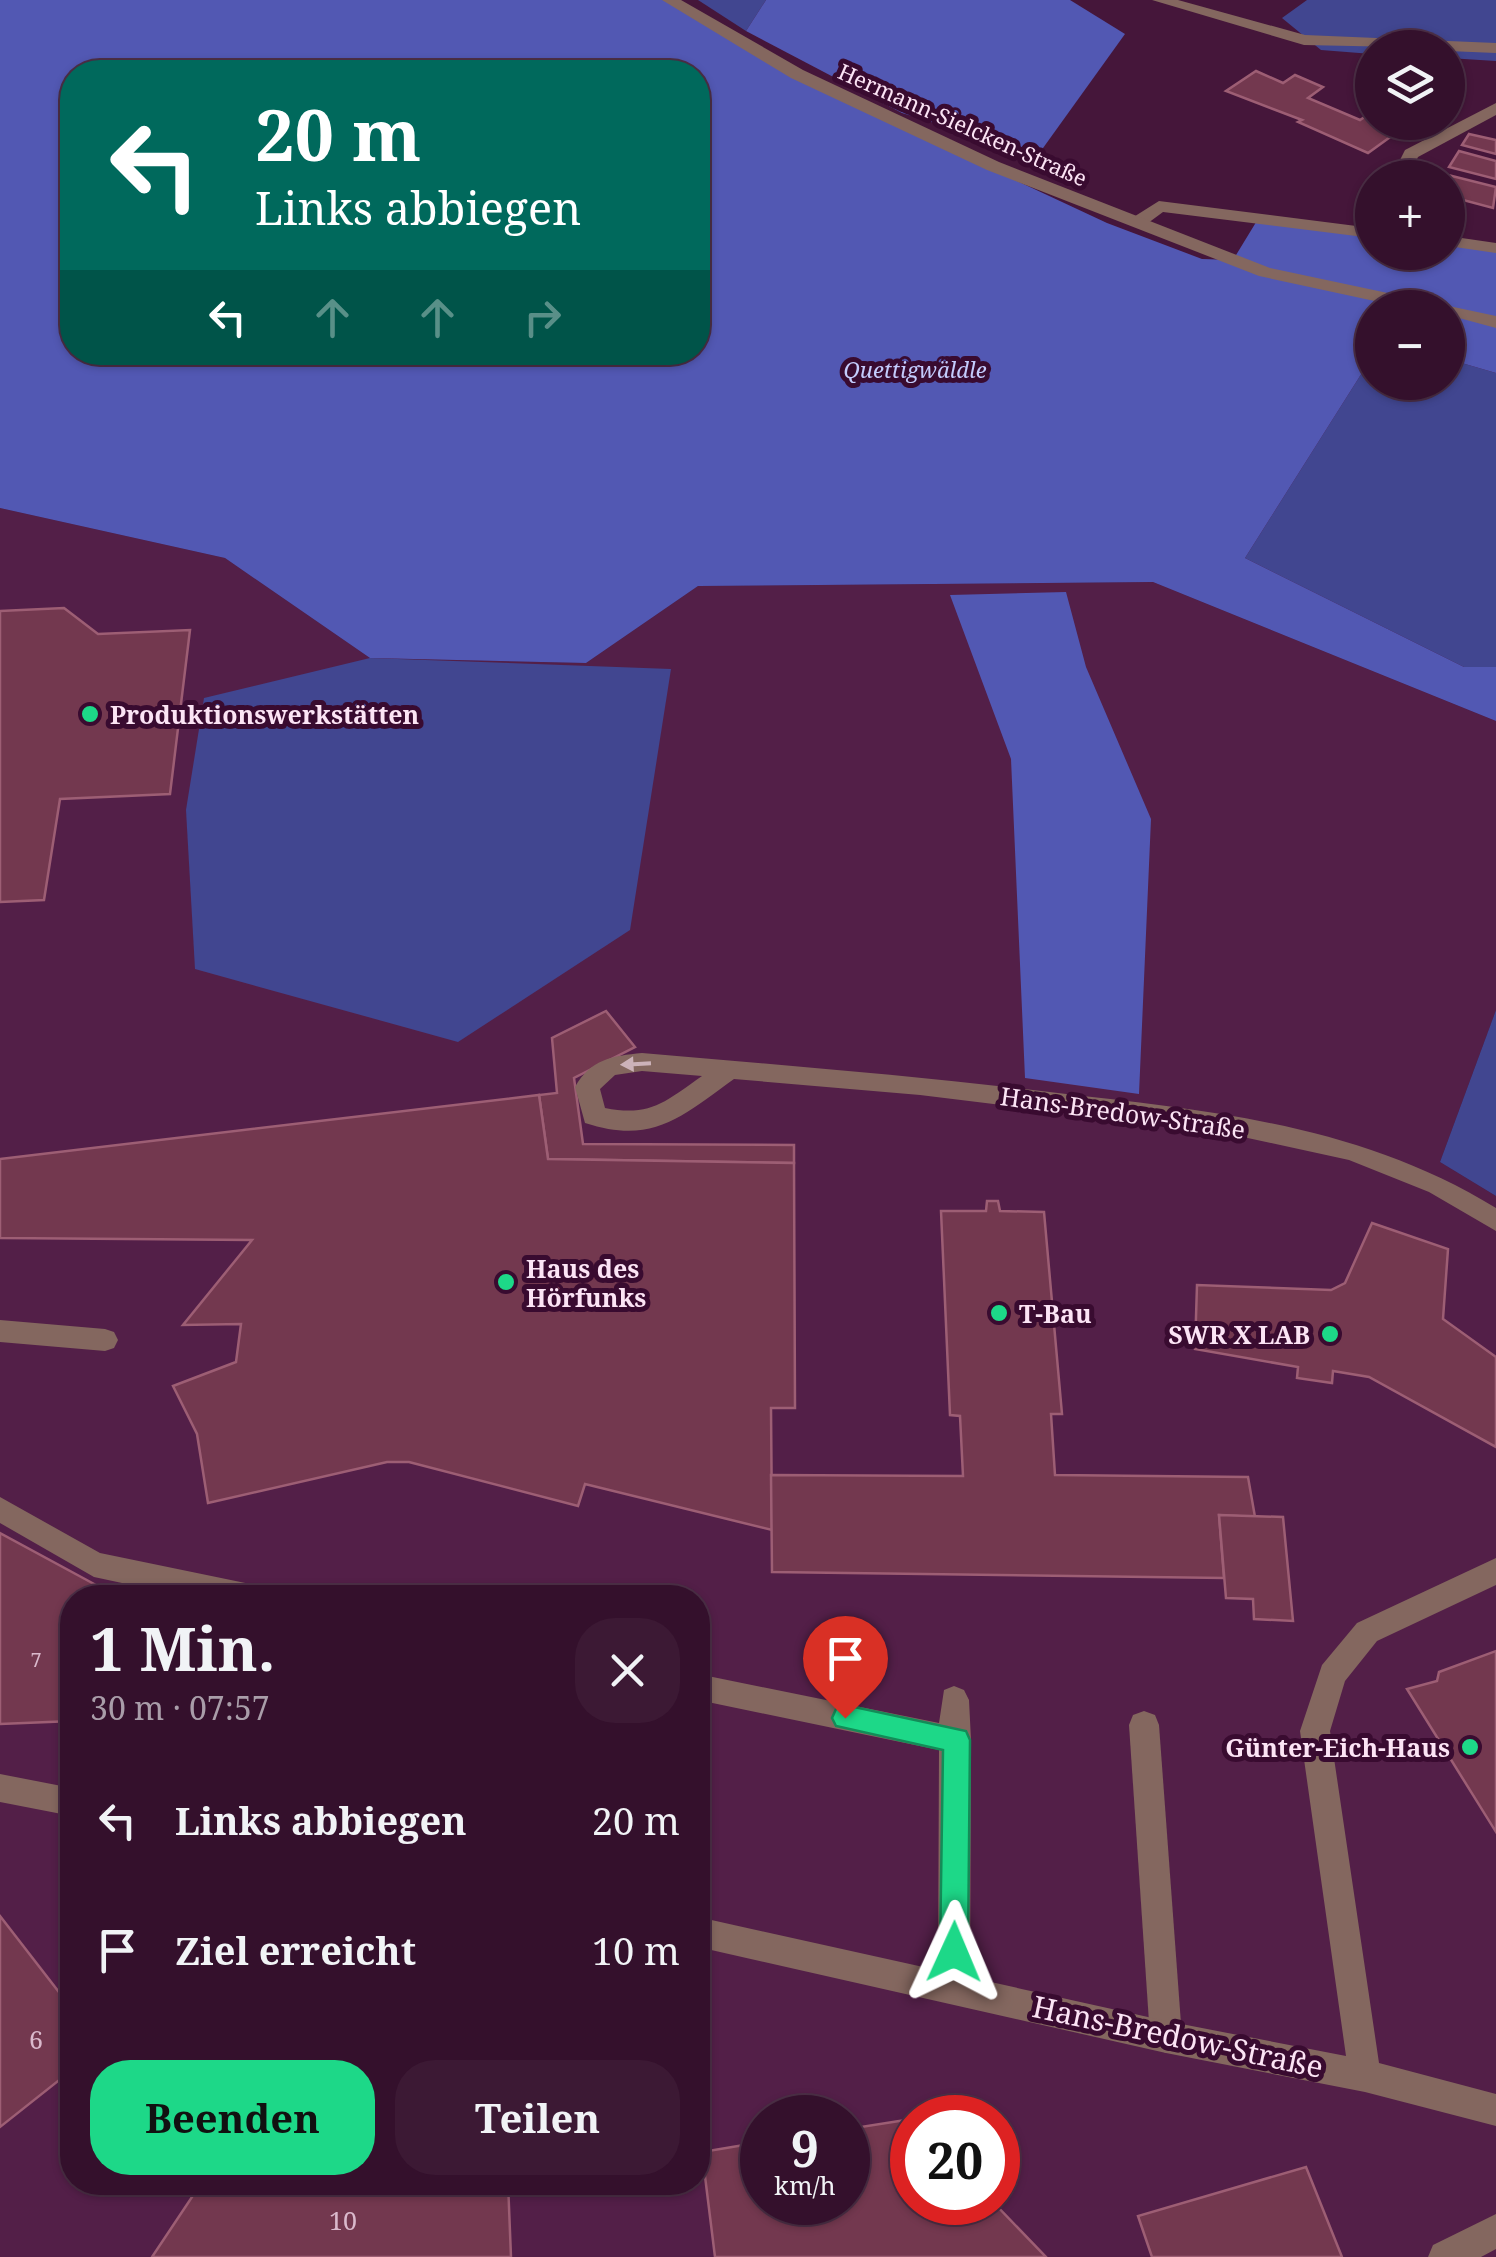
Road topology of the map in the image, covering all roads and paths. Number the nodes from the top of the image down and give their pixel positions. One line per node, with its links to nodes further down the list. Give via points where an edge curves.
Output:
1 (670, 0): 6 (street, Hermann-Sielcken-Straße, via 904,128)
2 (1160, 0): 3 (street, via 1304,40)
3 (1496, 48)
4 (1496, 108): 5 (street)
5 (1408, 160)
6 (1138, 222): 7 (street, via 1159,206); 10 (street, Hermann-Sielcken-Straße, via 1265,272)
7 (1355, 231)
8 (1465, 243): 9 (street)
9 (1496, 248)
10 (1355, 291)
11 (1465, 314): 12 (street)
12 (1496, 322)
13 (733, 1067): 13 (street, Hans-Bredow-Straße, one-way to 13, via 608,1066 587,1087 594,1116 636,1124 678,1106); 14 (street, Hans-Bredow-Straße, via 1220,1122 1353,1151 1438,1185)
14 (1496, 1221)
15 (0, 1331): 16 (street)
16 (105, 1340)
17 (0, 1509): 19 (street, via 94,1564)
18 (1496, 1571): 29 (street, Hans-Bredow-Straße, via 1368,1632 1332,1674 1315,1731)
19 (194, 1585)
20 (710, 1689): 23 (street)
21 (954, 1700): 23 (street)
22 (1144, 1725): 28 (street)
23 (956, 1740): 27 (street)
24 (0, 1788): 25 (street)
25 (60, 1800)
26 (710, 1935): 27 (street, Hans-Bredow-Straße)
27 (954, 1988): 28 (street, Hans-Bredow-Straße)
28 (1166, 2037): 29 (street, Hans-Bredow-Straße)
29 (1365, 2076): 30 (street, Hans-Bredow-Straße)
30 (1496, 2110)
31 (1496, 2231): 32 (street)
32 (1445, 2257)

